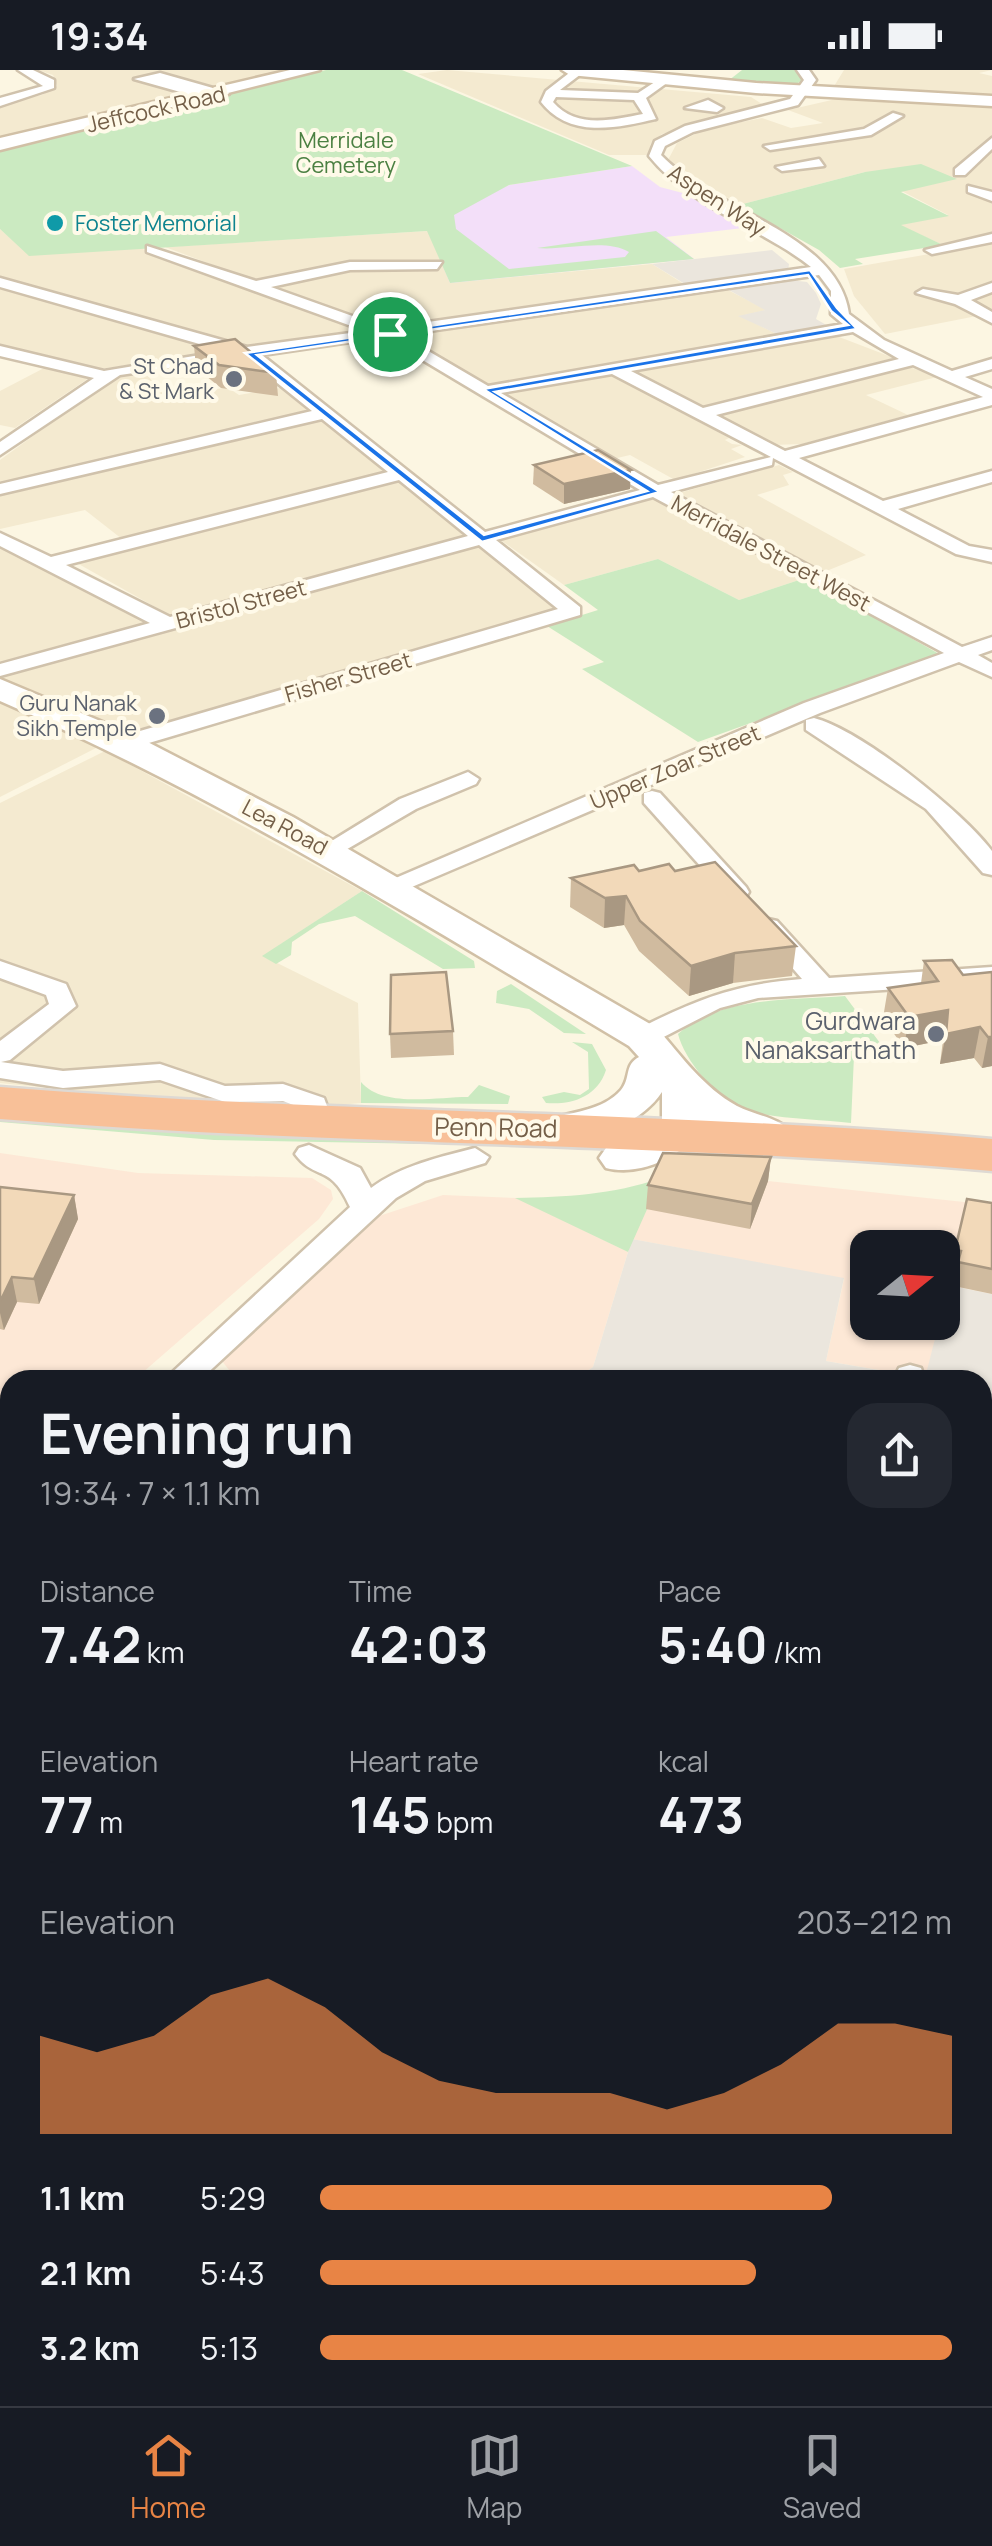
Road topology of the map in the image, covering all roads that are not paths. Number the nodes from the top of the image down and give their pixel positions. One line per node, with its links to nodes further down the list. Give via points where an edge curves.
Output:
1 (24, 70): 12 (street, via 45,76 48,88)
2 (312, 70): 8 (street, Jeffcock Road)
3 (570, 70): 5 (street)
4 (803, 70): 7 (street, via 810,80)
5 (579, 71): 6 (street); 9 (street)
6 (665, 80): 7 (street); 10 (street)
7 (804, 90): 11 (street); 14 (street, Aspen Way, via 787,106 740,118)
8 (216, 93): 8 (street, via 160,76 140,79 191,92); 16 (street, Jeffcock Road)
9 (550, 93): 10 (street); 10 (street, via 552,111)
10 (640, 101)
11 (992, 101)
12 (0, 102)
13 (897, 116): 17 (street, via 856,135)
14 (712, 117): 17 (street); 26 (street, Aspen Way, via 665,139 655,156)
15 (992, 142): 21 (street)
16 (0, 144)
17 (770, 146): 19 (street)
18 (819, 163): 19 (street)
19 (802, 165): 20 (street)
20 (782, 166)
21 (960, 172)
22 (992, 238): 24 (street)
23 (152, 249): 28 (street, Merridale Street West)
24 (932, 250)
25 (437, 265): 28 (street, via 350,259)
26 (817, 271): 33 (street, via 835,283); 34 (street)
27 (2, 284): 36 (street)
28 (258, 285): 34 (street, Merridale Street West)
29 (992, 287): 30 (street)
30 (959, 300): 31 (street, via 928,296); 32 (street)
31 (906, 305)
32 (992, 318)
33 (848, 322): 37 (street); 39 (street)
34 (390, 334): 36 (street); 42 (street, Merridale Street West)
35 (0, 350): 40 (street)
36 (250, 353): 40 (street); 44 (street)
37 (913, 360): 41 (street); 45 (street)
38 (992, 364): 41 (street)
39 (615, 369): 42 (street); 45 (street)
40 (104, 376): 47 (street)
41 (950, 376): 43 (street)
42 (486, 391): 53 (street, Merridale Street West)
43 (992, 397): 49 (street, Bristol Street)
44 (326, 414): 50 (street); 52 (street)
45 (699, 414): 49 (street)
46 (0, 431): 47 (street)
47 (20, 435): 48 (street)
48 (0, 450)
49 (774, 459): 53 (street, Bristol Street); 54 (street)
50 (402, 474): 56 (street); 58 (street)
51 (992, 476): 54 (street)
52 (0, 489)
53 (655, 492): 56 (street, Bristol Street); 61 (street, Merridale Street West)
54 (884, 508): 57 (street)
55 (0, 539): 58 (street)
56 (482, 539): 59 (street, Bristol Street); 66 (street, Fisher Street, via 573,611)
57 (984, 556)
58 (48, 564): 59 (street)
59 (167, 624): 62 (street, Bristol Street)
60 (992, 644): 61 (street, Upper Zoar Street)
61 (959, 654): 63 (street, Merridale Street West); 71 (street, Upper Zoar Street, via 812,708)
62 (0, 670)
63 (992, 670)
64 (0, 689): 66 (street, Lea Road)
65 (814, 725): 70 (street, via 923,793 968,832)
66 (124, 743): 69 (street, Lea Road)
67 (468, 778): 69 (street)
68 (652, 798): 74 (street)
69 (328, 850): 71 (street, Lea Road)
70 (992, 868)
71 (394, 888): 77 (street, Lea Road, via 557,990 589,1003)
72 (0, 969): 75 (street, via 58,990 63,1006)
73 (992, 975): 74 (street)
74 (823, 987): 77 (street, via 736,994)
75 (0, 1054)
76 (0, 1070): 80 (street, via 67,1082 165,1072 227,1094 304,1095 314,1104)
77 (663, 1080): 80 (highway, Penn Road, via 561,1128); 81 (highway, Penn Road); 84 (street, via 652,1151)
78 (0, 1103): 80 (highway, Penn Road)
79 (0, 1134): 80 (highway, Penn Road)
80 (314, 1140): 83 (highway, Penn Road); 86 (street, via 350,1174)
81 (754, 1148): 82 (highway, Penn Road); 84 (highway, Penn Road); 85 (highway, Penn Road)
82 (992, 1155)
83 (475, 1157): 84 (highway, Penn Road); 86 (street, via 415,1176)
84 (621, 1158)
85 (992, 1182)
86 (366, 1208): 87 (street)
87 (197, 1370)

